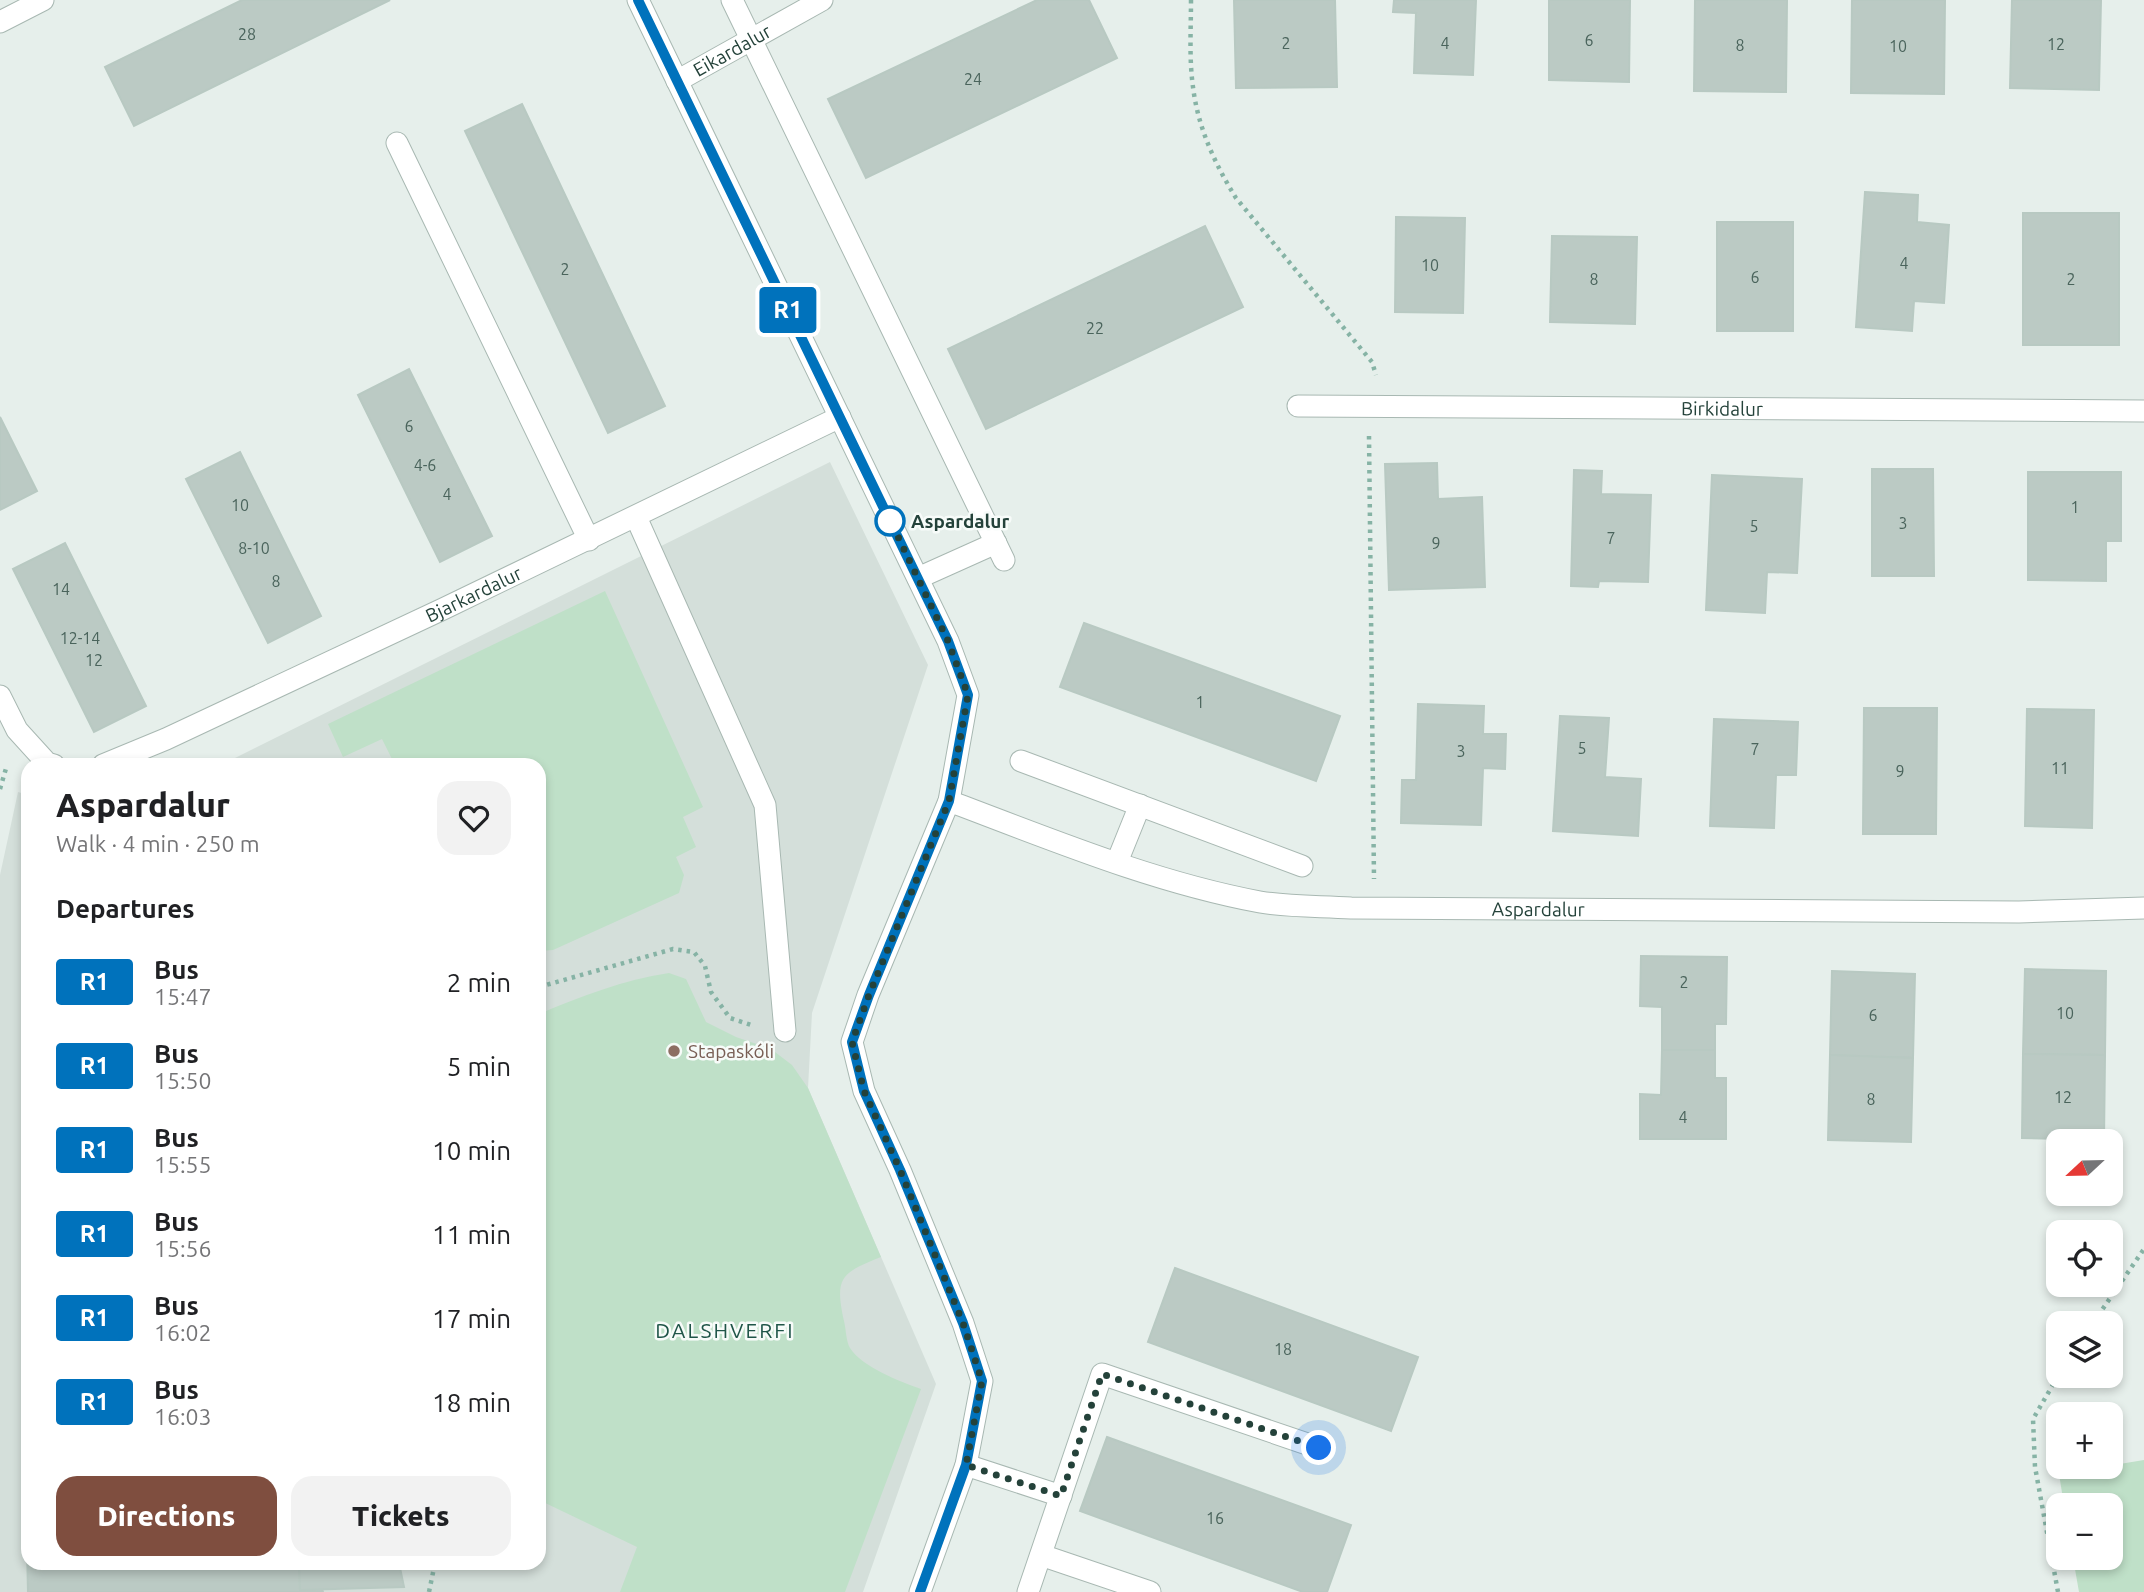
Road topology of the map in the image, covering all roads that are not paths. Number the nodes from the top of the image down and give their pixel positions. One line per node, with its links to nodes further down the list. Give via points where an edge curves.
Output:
1 (43, 0): 5 (street)
2 (638, 0): 7 (street)
3 (732, 0): 6 (street)
4 (822, 0): 6 (street, Eikardalur)
5 (0, 22)
6 (752, 40): 7 (street, Eikardalur); 14 (street, via 1000,551)
7 (677, 81): 11 (street)
8 (397, 143): 13 (street)
9 (1298, 406): 10 (street, Birkidalur)
10 (2144, 411)
11 (840, 417): 12 (street, Bjarkardalur); 14 (street)
12 (636, 517): 13 (street, Bjarkardalur); 24 (street, via 765,805)
13 (589, 540): 17 (street, Bjarkardalur)
14 (918, 578): 19 (street, via 968,695)
15 (0, 696): 16 (street, via 17,730)
16 (42, 758)
17 (120, 758)
18 (1021, 761): 20 (street)
19 (949, 801): 21 (street, Aspardalur); 26 (street, via 852,1042 864,1091 963,1323 982,1381)
20 (1140, 805): 21 (street); 22 (street)
21 (1117, 862): 23 (street, Aspardalur, via 1180,884 1262,903 1374,908 2019,912)
22 (1303, 866)
23 (2144, 908)
24 (785, 1031)
25 (1319, 1448): 27 (street, via 1102,1374)
26 (966, 1465): 27 (street); 29 (street)
27 (1061, 1496): 28 (street)
28 (1041, 1555): 30 (street); 31 (street)
29 (920, 1592)
30 (1028, 1592)
31 (1150, 1592)

